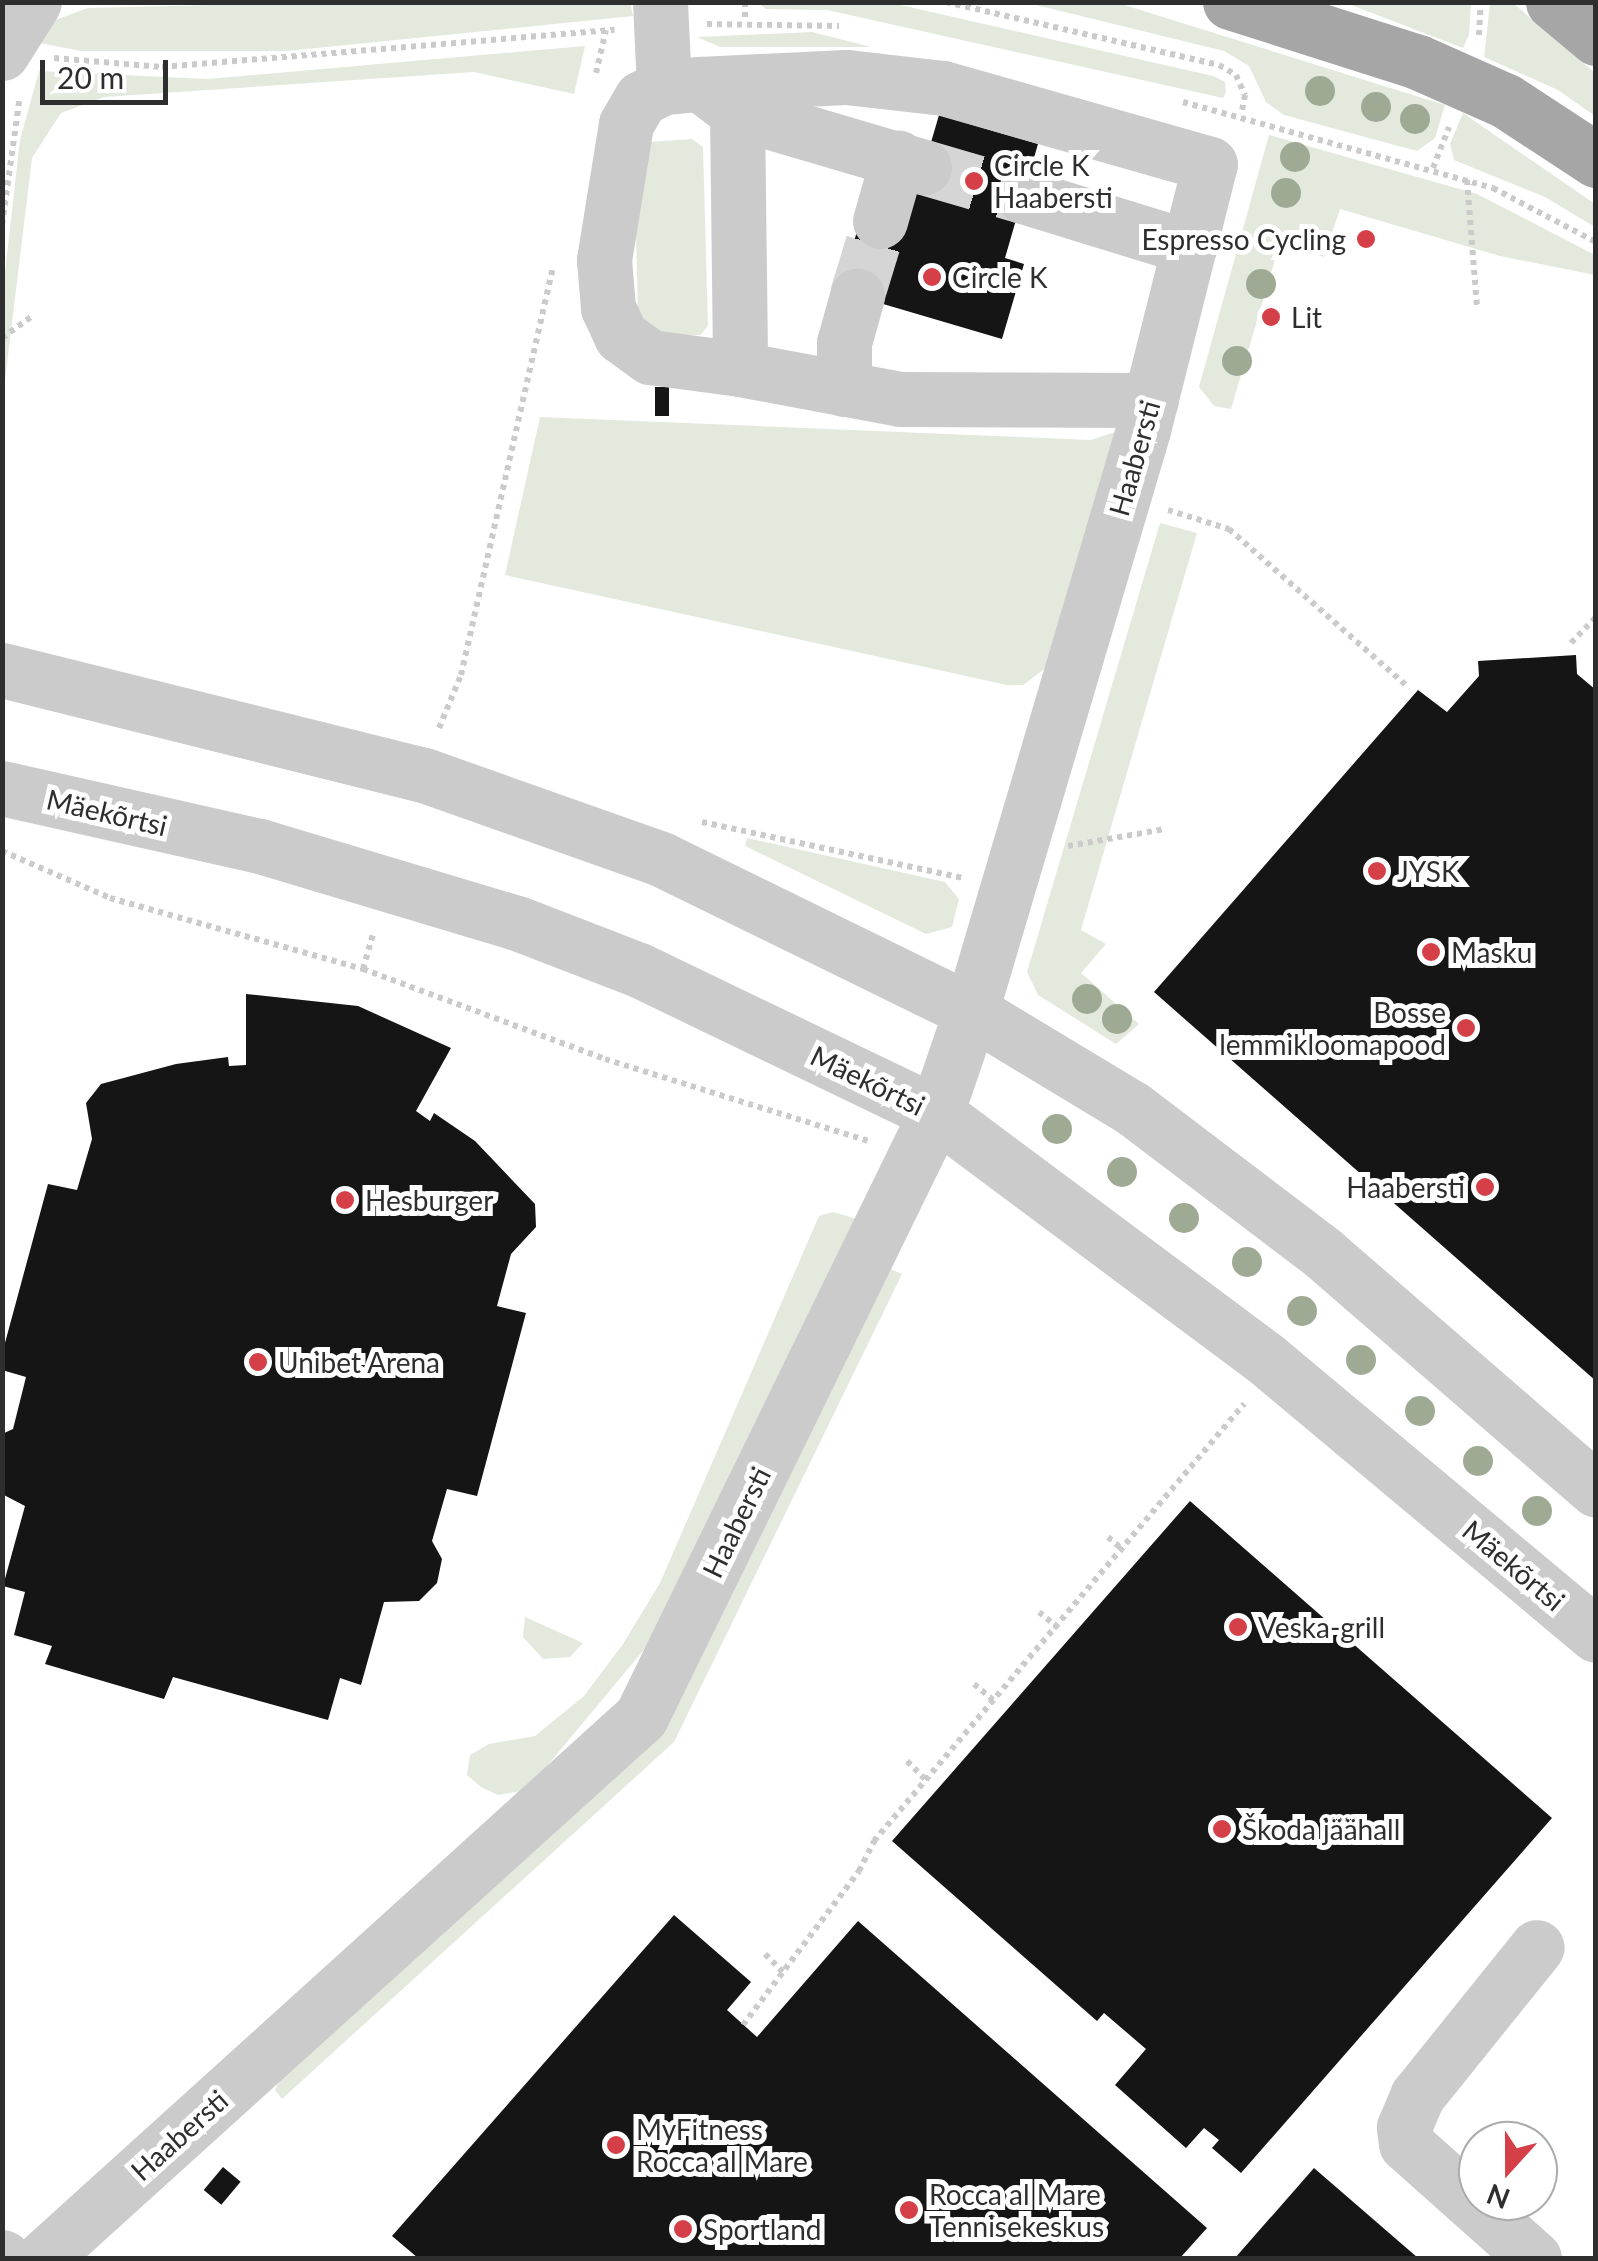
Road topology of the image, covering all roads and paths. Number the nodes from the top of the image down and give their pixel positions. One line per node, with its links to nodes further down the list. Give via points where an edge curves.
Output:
1 (34, 2): 12 (street)
2 (745, 2): 8 (path)
3 (946, 2): 15 (path, via 1219,66 1236,74 1246,95)
4 (1230, 2): 17 (main road, via 1418,62 1506,100)
5 (1480, 2): 11 (path)
6 (1554, 2): 10 (main road)
7 (644, 16): 9 (path); 14 (street)
8 (745, 20)
9 (606, 30): 12 (path, via 162,67); 13 (path)
10 (1596, 38)
11 (1479, 41)
12 (20, 65): 22 (path)
13 (593, 88)
14 (700, 95): 21 (street, via 911,162); 23 (street, Haabersti, via 846,77 943,88 1210,164); 29 (street); 29 (street, via 642,98 626,124 604,260 608,308 621,336 650,356)
15 (1241, 115)
16 (1451, 122): 18 (path)
17 (1596, 160)
18 (1433, 168)
19 (1466, 180): 26 (path)
20 (1023, 196): 23 (street)
21 (880, 221)
22 (2, 224)
23 (1189, 247): 31 (street, Haabersti)
24 (554, 261): 37 (path, via 461,675)
25 (857, 296): 30 (street, via 844,343)
26 (1477, 307)
27 (31, 318): 28 (path)
28 (2, 338)
29 (740, 369): 30 (street)
30 (844, 389): 31 (street, via 900,399)
31 (1150, 400): 46 (street, Haabersti)
32 (1167, 509): 36 (path, via 1229,529)
33 (1596, 617): 34 (path)
34 (1571, 643)
35 (2, 670): 37 (street)
36 (1405, 684)
37 (424, 775): 46 (street, via 662,859)
38 (2, 788): 43 (street, Mäekõrtsi)
39 (691, 821): 44 (path)
40 (1165, 829): 41 (path)
41 (1052, 849)
42 (2, 851): 45 (path, via 110,898)
43 (389, 880): 45 (path); 47 (street, Mäekõrtsi, via 639,970)
44 (979, 883)
45 (363, 970): 47 (path, via 605,1058)
46 (972, 1012): 47 (street, Haabersti); 49 (street, via 1132,1108 1324,1254)
47 (926, 1134): 54 (street, Mäekõrtsi, via 1266,1360); 63 (street, Haabersti, via 641,1717)
48 (1257, 1389): 51 (path)
49 (1596, 1490)
50 (1108, 1536): 51 (path)
51 (1124, 1550): 53 (path)
52 (1039, 1612): 53 (path)
53 (1058, 1628): 56 (path)
54 (1596, 1634)
55 (974, 1684): 56 (path)
56 (994, 1701): 58 (path)
57 (907, 1761): 58 (path)
58 (927, 1781): 61 (path, via 874,1842)
59 (1537, 1947): 64 (street, via 1417,2096 1404,2127 1406,2144)
60 (764, 1954): 61 (path)
61 (783, 1972): 62 (path)
62 (743, 2025)
63 (43, 2258)
64 (1534, 2258)

